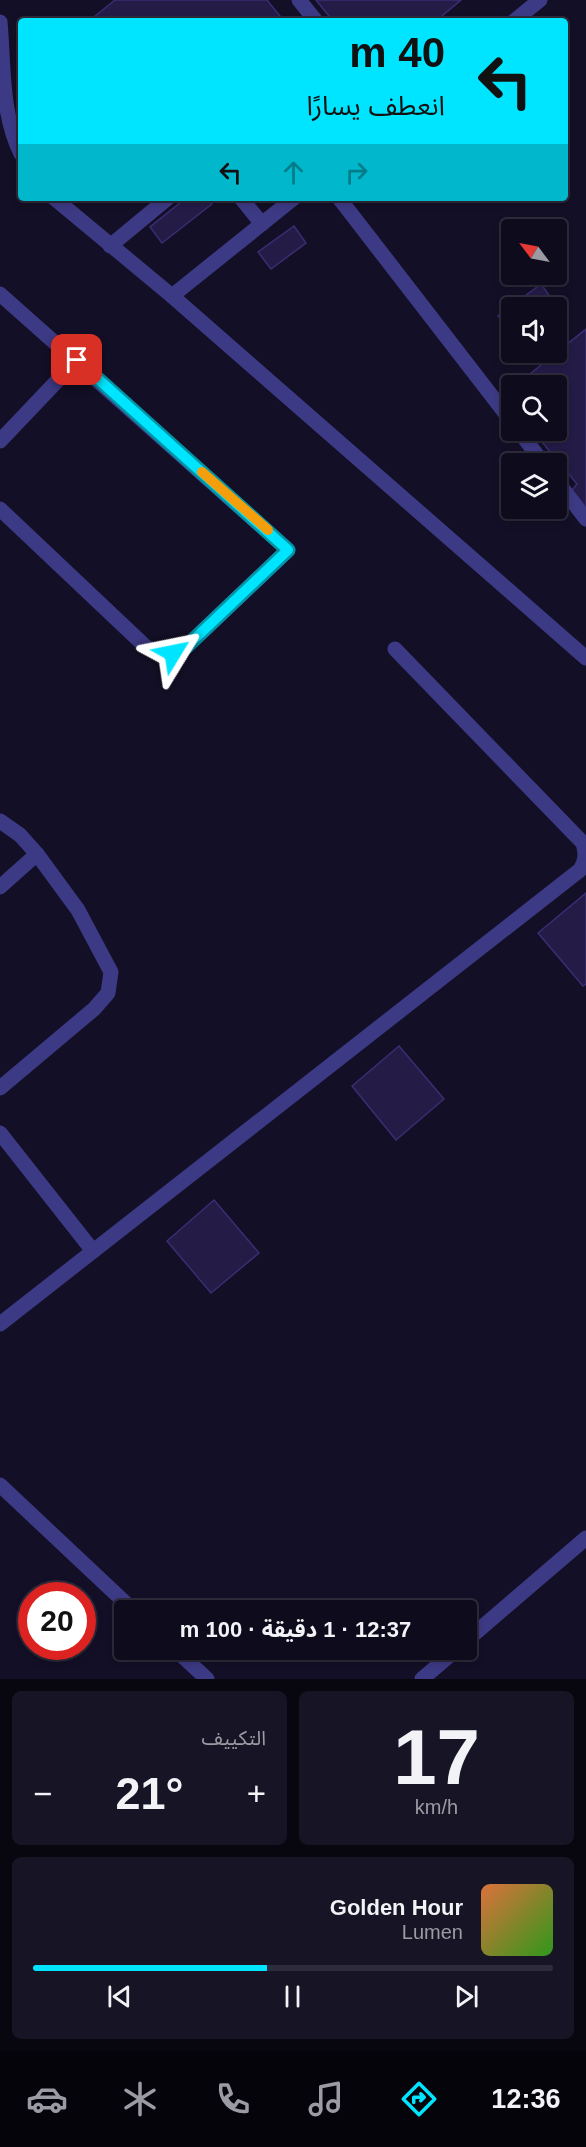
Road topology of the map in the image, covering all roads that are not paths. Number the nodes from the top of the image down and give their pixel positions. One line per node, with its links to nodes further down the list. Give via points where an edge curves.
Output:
1 (299, 0): 3 (lane)
2 (540, 0): 4 (lane)
3 (314, 18)
4 (518, 18)
5 (0, 24): 6 (lane, via 7,106)
6 (18, 148)
7 (58, 201): 13 (lane)
8 (164, 201): 13 (lane)
9 (243, 201): 12 (lane)
10 (290, 201): 12 (lane)
11 (341, 201): 17 (lane)
12 (262, 224): 15 (lane)
13 (110, 246): 15 (lane)
14 (0, 294): 16 (lane)
15 (172, 296): 23 (lane)
16 (77, 360): 18 (lane); 20 (lane, via 288,550 186,647 173,653 159,653 146,647)
17 (501, 408)
18 (0, 441)
19 (567, 494): 21 (lane)
20 (0, 509)
21 (586, 519)
22 (395, 649): 29 (lane, via 583,843 584,864)
23 (586, 658)
24 (0, 821): 25 (lane)
25 (37, 854): 26 (lane); 27 (lane, via 78,910 111,972 108,993)
26 (0, 887)
27 (0, 1088)
28 (0, 1133): 29 (lane)
29 (93, 1251): 30 (lane)
30 (0, 1324)
31 (0, 1485): 33 (lane)
32 (586, 1538): 34 (lane)
33 (122, 1600)
34 (477, 1632)
35 (187, 1660): 37 (lane)
36 (444, 1660): 38 (lane)
37 (207, 1679)
38 (422, 1679)

